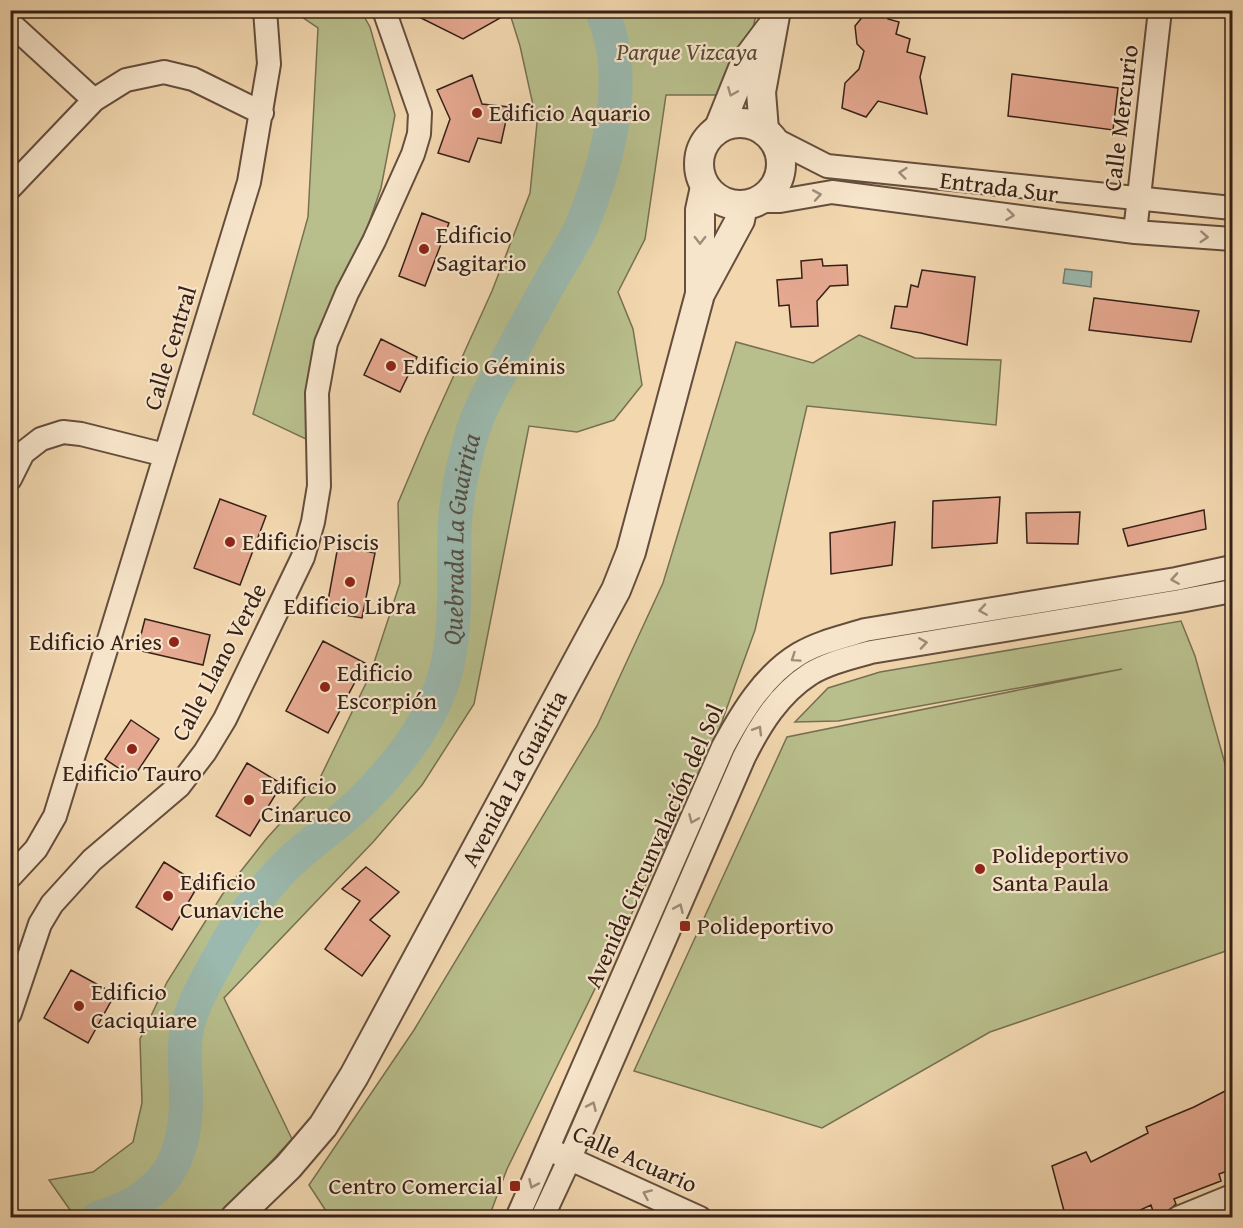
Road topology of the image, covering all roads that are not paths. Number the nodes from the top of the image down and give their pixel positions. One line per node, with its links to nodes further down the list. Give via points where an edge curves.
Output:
1 (265, 10): 7 (street, Calle Central, via 269,64)
2 (384, 10): 25 (street, Calle Llano Verde, via 420,113 419,134 326,343 317,393 319,486 303,557 225,719 205,752 179,786 92,860 52,904 40,924)
3 (1160, 10): 12 (street, Calle Mercurio)
4 (775, 18): 8 (street, Avenida La Guairita, one-way to 8, via 746,61); 9 (street, Avenida La Guairita, via 761,92)
5 (10, 23): 6 (street)
6 (94, 100): 7 (street, via 126,80 164,72 193,79); 11 (street)
7 (262, 113): 18 (street, Calle Central, via 249,182)
8 (719, 128): 9 (street, via 742,123); 10 (street, Avenida La Guairita, via 699,154)
9 (768, 134): 12 (street, Entrada Sur, one-way to 9, via 827,166); 13 (street, Avenida La Guairita, via 781,157 779,178 767,195)
10 (705, 187): 13 (street, via 717,199 734,205); 17 (street, Avenida La Guairita, one-way to 17, via 700,210)
11 (10, 188)
12 (1139, 197): 14 (street, Entrada Sur); 15 (street, Calle Mercurio)
13 (751, 203): 15 (street, Entrada Sur, one-way to 15, via 832,192); 17 (street, Avenida La Guairita)
14 (1233, 207)
15 (1135, 232): 16 (street, Entrada Sur, one-way to 16)
16 (1233, 239)
17 (700, 294): 29 (street, Avenida La Guairita, via 631,552 616,590 354,1076 323,1126 288,1167)
18 (165, 455): 19 (street, via 63,432 41,439 23,453); 24 (street, Calle Central, via 55,816 36,849)
19 (10, 479)
20 (1233, 567): 22 (street, Avenida Circunvalación del Sol, one-way to 22, via 865,630 823,643 778,670 738,718)
21 (1233, 591): 23 (street, Avenida Circunvalación del Sol, one-way to 21, via 758,730 792,687 831,664 871,652)
22 (723, 747): 23 (street); 26 (street, Avenida Circunvalación del Sol, one-way to 26)
23 (744, 757): 27 (street, Avenida Circunvalación del Sol, one-way to 23)
24 (10, 877)
25 (10, 1013)
26 (549, 1150): 27 (street, Calle Acuario); 30 (street, Avenida Circunvalación del Sol, one-way to 30)
27 (569, 1160): 31 (street, Avenida Circunvalación del Sol); 32 (street, Calle Acuario, one-way to 27)
28 (1233, 1196): 33 (street)
29 (235, 1218)
30 (517, 1218)
31 (542, 1218)
32 (700, 1218)
33 (1178, 1218)

